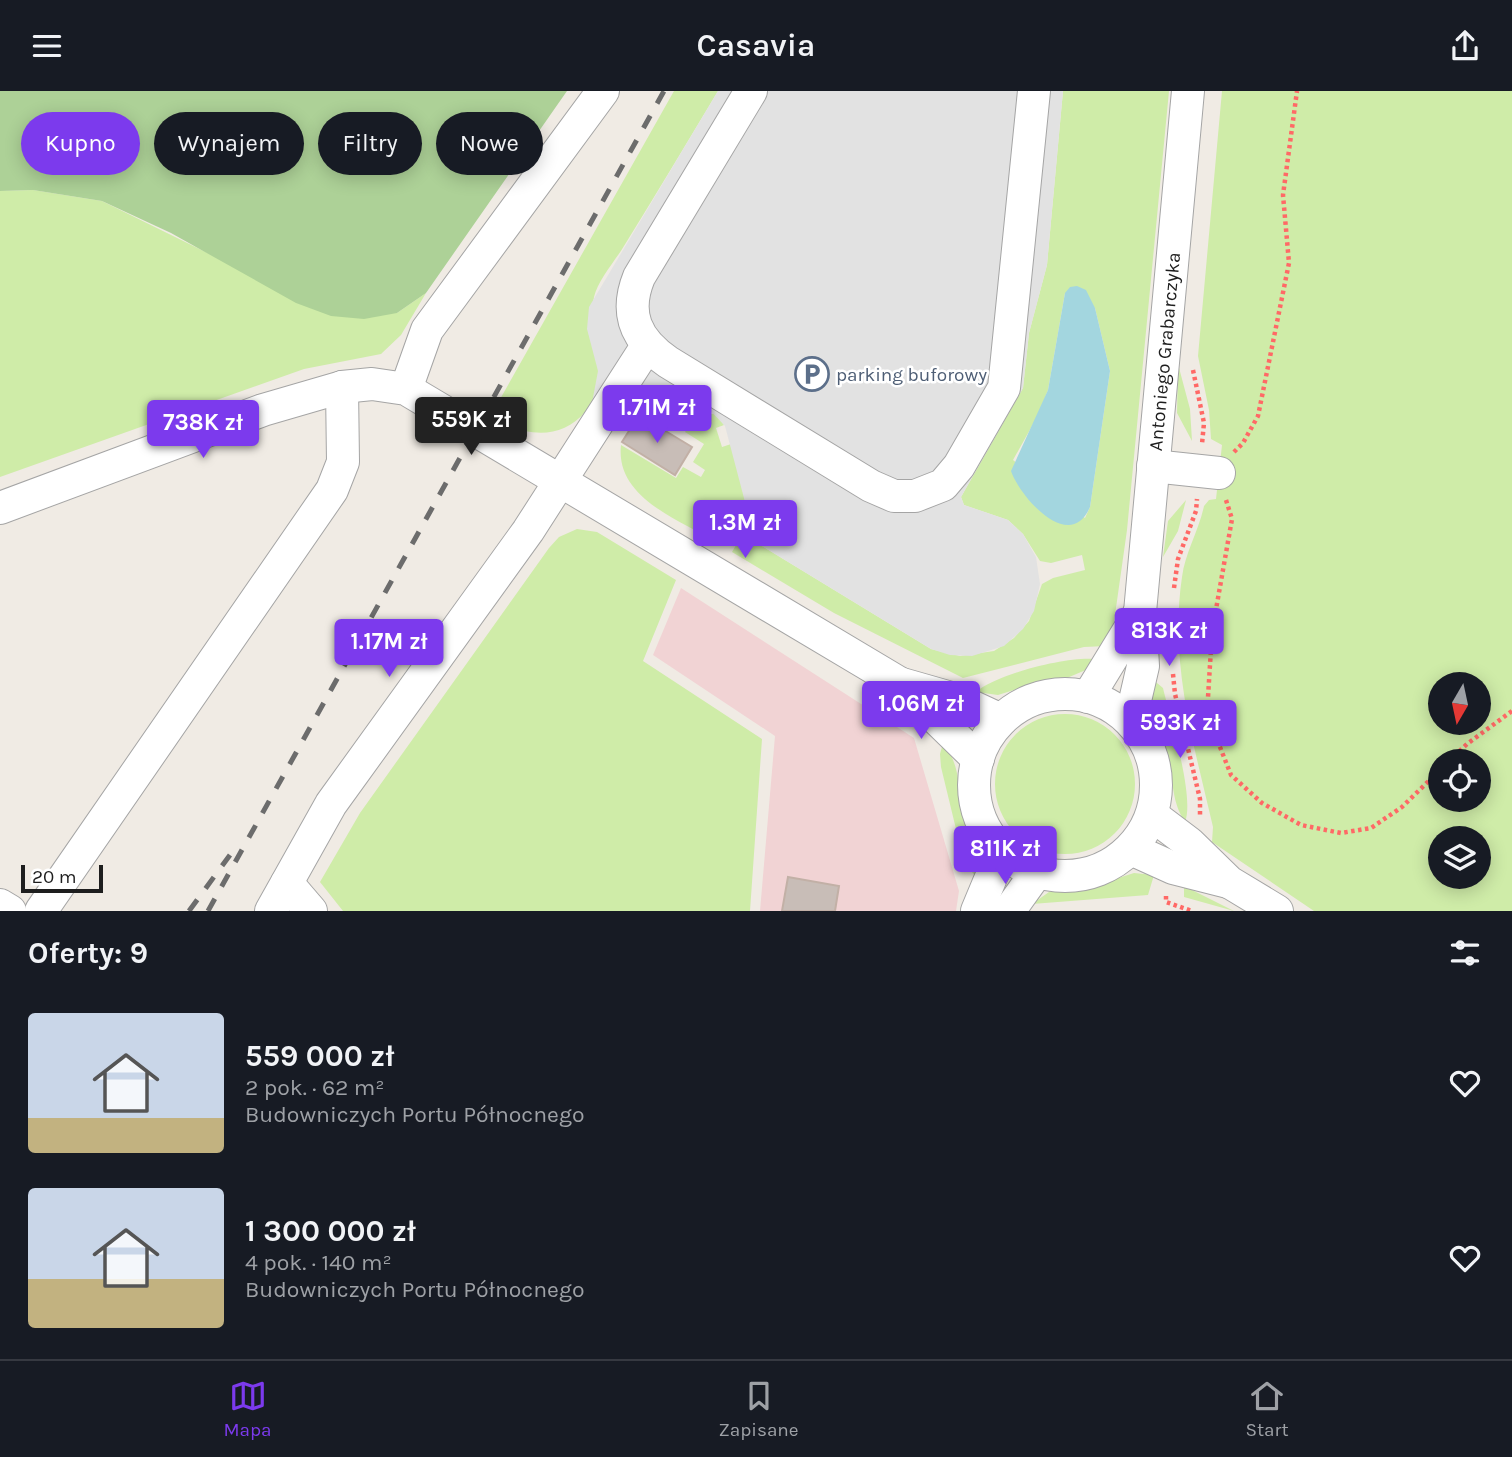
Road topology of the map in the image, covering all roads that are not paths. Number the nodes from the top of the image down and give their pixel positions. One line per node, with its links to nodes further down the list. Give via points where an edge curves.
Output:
1 (603, 91): 7 (street, via 427,330)
2 (751, 91): 5 (street, via 636,284 632,317)
3 (1034, 91): 5 (street, via 1007,375 991,413 943,485 915,496 882,492)
4 (1188, 91): 8 (street, Antoniego Grabarczyka)
5 (646, 346): 9 (street)
6 (342, 387): 7 (street, via 372,384); 11 (street, via 263,410); 26 (street, via 343,461 332,491)
7 (405, 389): 9 (street)
8 (1153, 466): 10 (street); 12 (street, Antoniego Grabarczyka)
9 (562, 481): 13 (street); 23 (street, via 331,804)
10 (1208, 482)
11 (0, 508)
12 (1140, 612): 14 (street, Antoniego Grabarczyka); 15 (street, Antoniego Grabarczyka, via 1143,666)
13 (901, 684): 16 (street, via 958,700); 17 (street)
14 (1088, 697): 15 (street); 16 (street, via 1043,696)
15 (1131, 718): 18 (street, via 1149,748 1155,770)
16 (1001, 720): 17 (street)
17 (978, 759): 20 (street, via 976,807 986,831)
18 (1152, 815): 19 (street); 22 (street)
19 (1131, 849): 21 (street, via 1111,865 1087,874); 22 (street, via 1173,868)
20 (1002, 851): 21 (street); 29 (street)
21 (1037, 872): 30 (street)
22 (1229, 882): 31 (street)
23 (287, 883): 27 (street); 28 (street)
24 (0, 905): 25 (street)
25 (9, 911)
26 (41, 911)
27 (271, 911)
28 (311, 911)
29 (977, 911)
30 (1009, 911)
31 (1277, 911)

